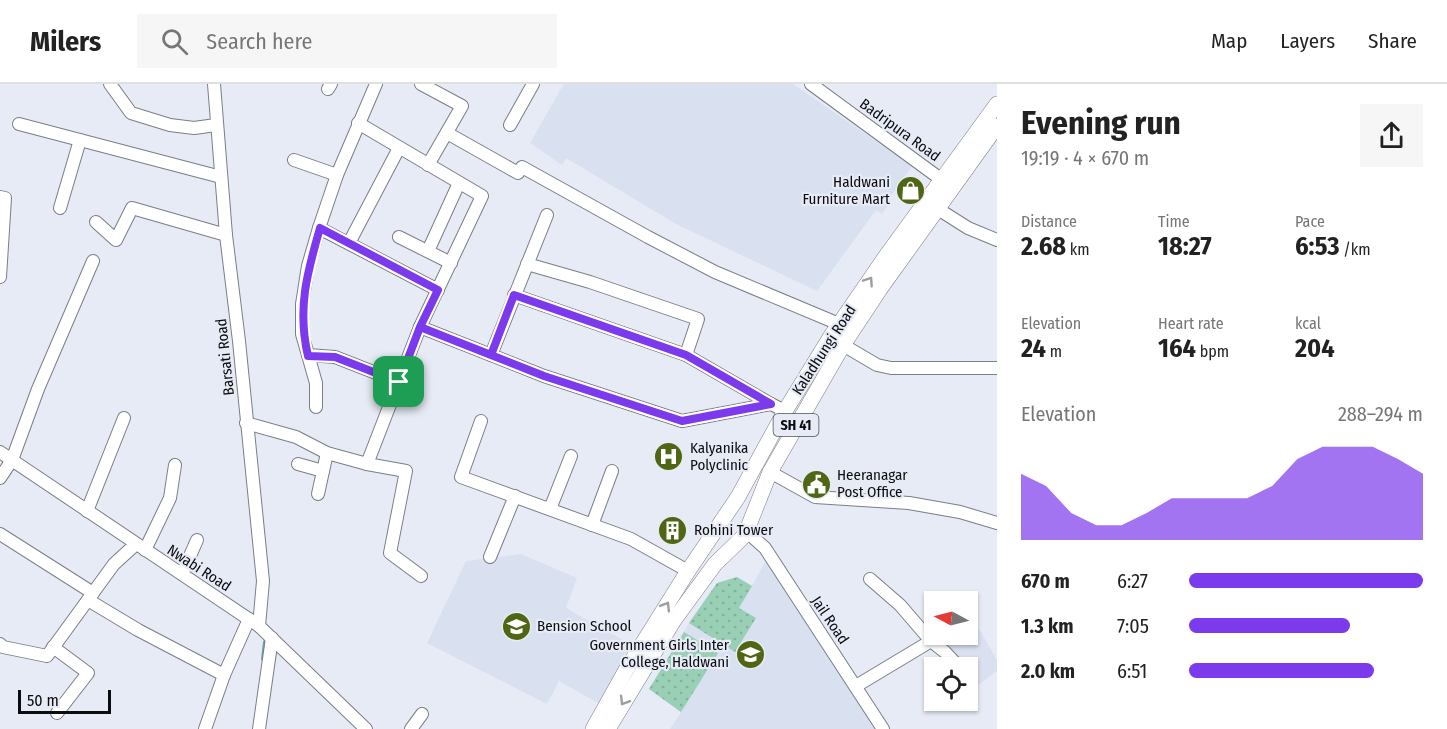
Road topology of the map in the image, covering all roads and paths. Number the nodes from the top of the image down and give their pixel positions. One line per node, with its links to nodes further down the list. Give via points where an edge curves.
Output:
1 (110, 84): 10 (street, via 132,113 170,125)
2 (214, 84): 10 (street, Barsati Road)
3 (421, 84): 13 (street, via 462,106)
4 (533, 84): 11 (street)
5 (810, 84): 21 (street, Badripura Road)
6 (371, 86): 9 (street)
7 (997, 104): 21 (main road, Kaladhungi Road / SH 41)
8 (19, 123): 14 (street)
9 (358, 123): 15 (street); 18 (street)
10 (216, 125): 19 (street, Barsati Road)
11 (510, 125)
12 (997, 126): 21 (main road, Kaladhungi Road / SH 41)
13 (447, 133): 17 (street); 39 (street, via 518,172 522,167 715,272)
14 (80, 140): 19 (street); 23 (street)
15 (399, 147): 17 (street); 31 (street)
16 (294, 160): 18 (street)
17 (428, 165): 20 (street)
18 (337, 175): 27 (street)
19 (221, 177): 28 (street, Barsati Road)
20 (459, 183): 32 (street); 34 (street, via 482,196)
21 (947, 184): 24 (main road, Kaladhungi Road / SH 41); 39 (main road, Kaladhungi Road / SH 41, one-way to 21)
22 (0, 197): 36 (street, via 5,198)
23 (60, 208)
24 (938, 208): 30 (street, via 968,228); 41 (main road, Kaladhungi Road / SH 41)
25 (546, 215): 35 (street)
26 (96, 222): 28 (street, via 116,240 132,208)
27 (320, 228): 31 (street); 44 (street, via 302,304 302,334)
28 (226, 235): 52 (street, Barsati Road)
29 (399, 237): 32 (street)
30 (997, 240)
31 (350, 243): 37 (street)
32 (428, 251): 34 (street)
33 (93, 261): 56 (street)
34 (451, 263): 37 (street)
35 (527, 264): 38 (street); 43 (street, via 698,319)
36 (0, 277)
37 (438, 290): 40 (street)
38 (514, 295): 42 (street); 43 (street)
39 (840, 324): 48 (main road, Kaladhungi Road / SH 41)
40 (420, 327): 42 (street); 46 (street)
41 (843, 345): 45 (street, via 877,365 891,368); 50 (main road, Kaladhungi Road / SH 41)
42 (491, 355): 48 (street, via 682,421)
43 (686, 355): 48 (street)
44 (308, 356): 46 (street, via 335,357); 47 (street, via 316,383)
45 (997, 368)
46 (399, 382): 58 (street)
47 (316, 407)
48 (778, 408): 50 (main road); 66 (main road, Kaladhungi Road / SH 41)
49 (124, 418): 69 (street)
50 (799, 419): 62 (main road, Kaladhungi Road / SH 41)
51 (481, 421): 65 (street, via 461,477)
52 (246, 423): 54 (street, via 296,437); 84 (street, Barsati Road, via 263,581)
53 (0, 452): 56 (street, Nwabi Road)
54 (327, 453): 58 (street); 60 (street)
55 (571, 456): 68 (street)
56 (12, 459): 63 (street); 69 (street, Nwabi Road)
57 (298, 464): 60 (street)
58 (367, 464): 81 (street, via 406,471 390,554)
59 (175, 465): 77 (street, via 170,498)
60 (323, 471): 64 (street)
61 (612, 471): 71 (street)
62 (770, 472): 67 (main road, Kaladhungi Road / SH 41); 70 (street, via 815,496 909,503)
63 (0, 478)
64 (318, 494)
65 (515, 495): 68 (street); 78 (street)
66 (738, 497): 67 (main road); 72 (main road, Kaladhungi Road / SH 41)
67 (754, 508): 73 (main road, Kaladhungi Road / SH 41)
68 (550, 509): 71 (street)
69 (87, 511): 77 (street, Nwabi Road)
70 (997, 523)
71 (592, 525): 79 (street, via 631,539)
72 (715, 531): 76 (main road); 79 (main road, Kaladhungi Road / SH 41)
73 (747, 532): 76 (main road, Kaladhungi Road / SH 41); 93 (street, Jail Road, via 765,548)
74 (0, 534): 83 (street)
75 (197, 540): 80 (street)
76 (735, 545): 101 (main road, Kaladhungi Road / SH 41, one-way to 101, via 715,564 674,620)
77 (141, 547): 80 (street, Nwabi Road); 83 (street, via 114,564)
78 (490, 557)
79 (688, 571): 100 (main road, Kaladhungi Road / SH 41, one-way to 79)
80 (182, 574): 84 (street, Nwabi Road)
81 (421, 576)
82 (870, 579): 85 (street)
83 (91, 597): 90 (street); 92 (street, via 138,630)
84 (254, 622): 86 (street, Nwabi Road); 92 (street, Barsati Road)
85 (924, 633)
86 (272, 638): 97 (street); 98 (street, Nwabi Road)
87 (0, 644): 90 (street, via 47,656)
88 (924, 645): 93 (street)
89 (936, 645): 91 (street)
90 (53, 647): 94 (street, via 88,673)
91 (950, 657)
92 (224, 675): 96 (street, Barsati Road)
93 (856, 686): 102 (street, Jail Road)
94 (57, 713)
95 (422, 714): 99 (street)
96 (205, 729)
97 (259, 729)
98 (366, 729)
99 (411, 729)
100 (593, 729)
101 (608, 729)
102 (883, 729)

